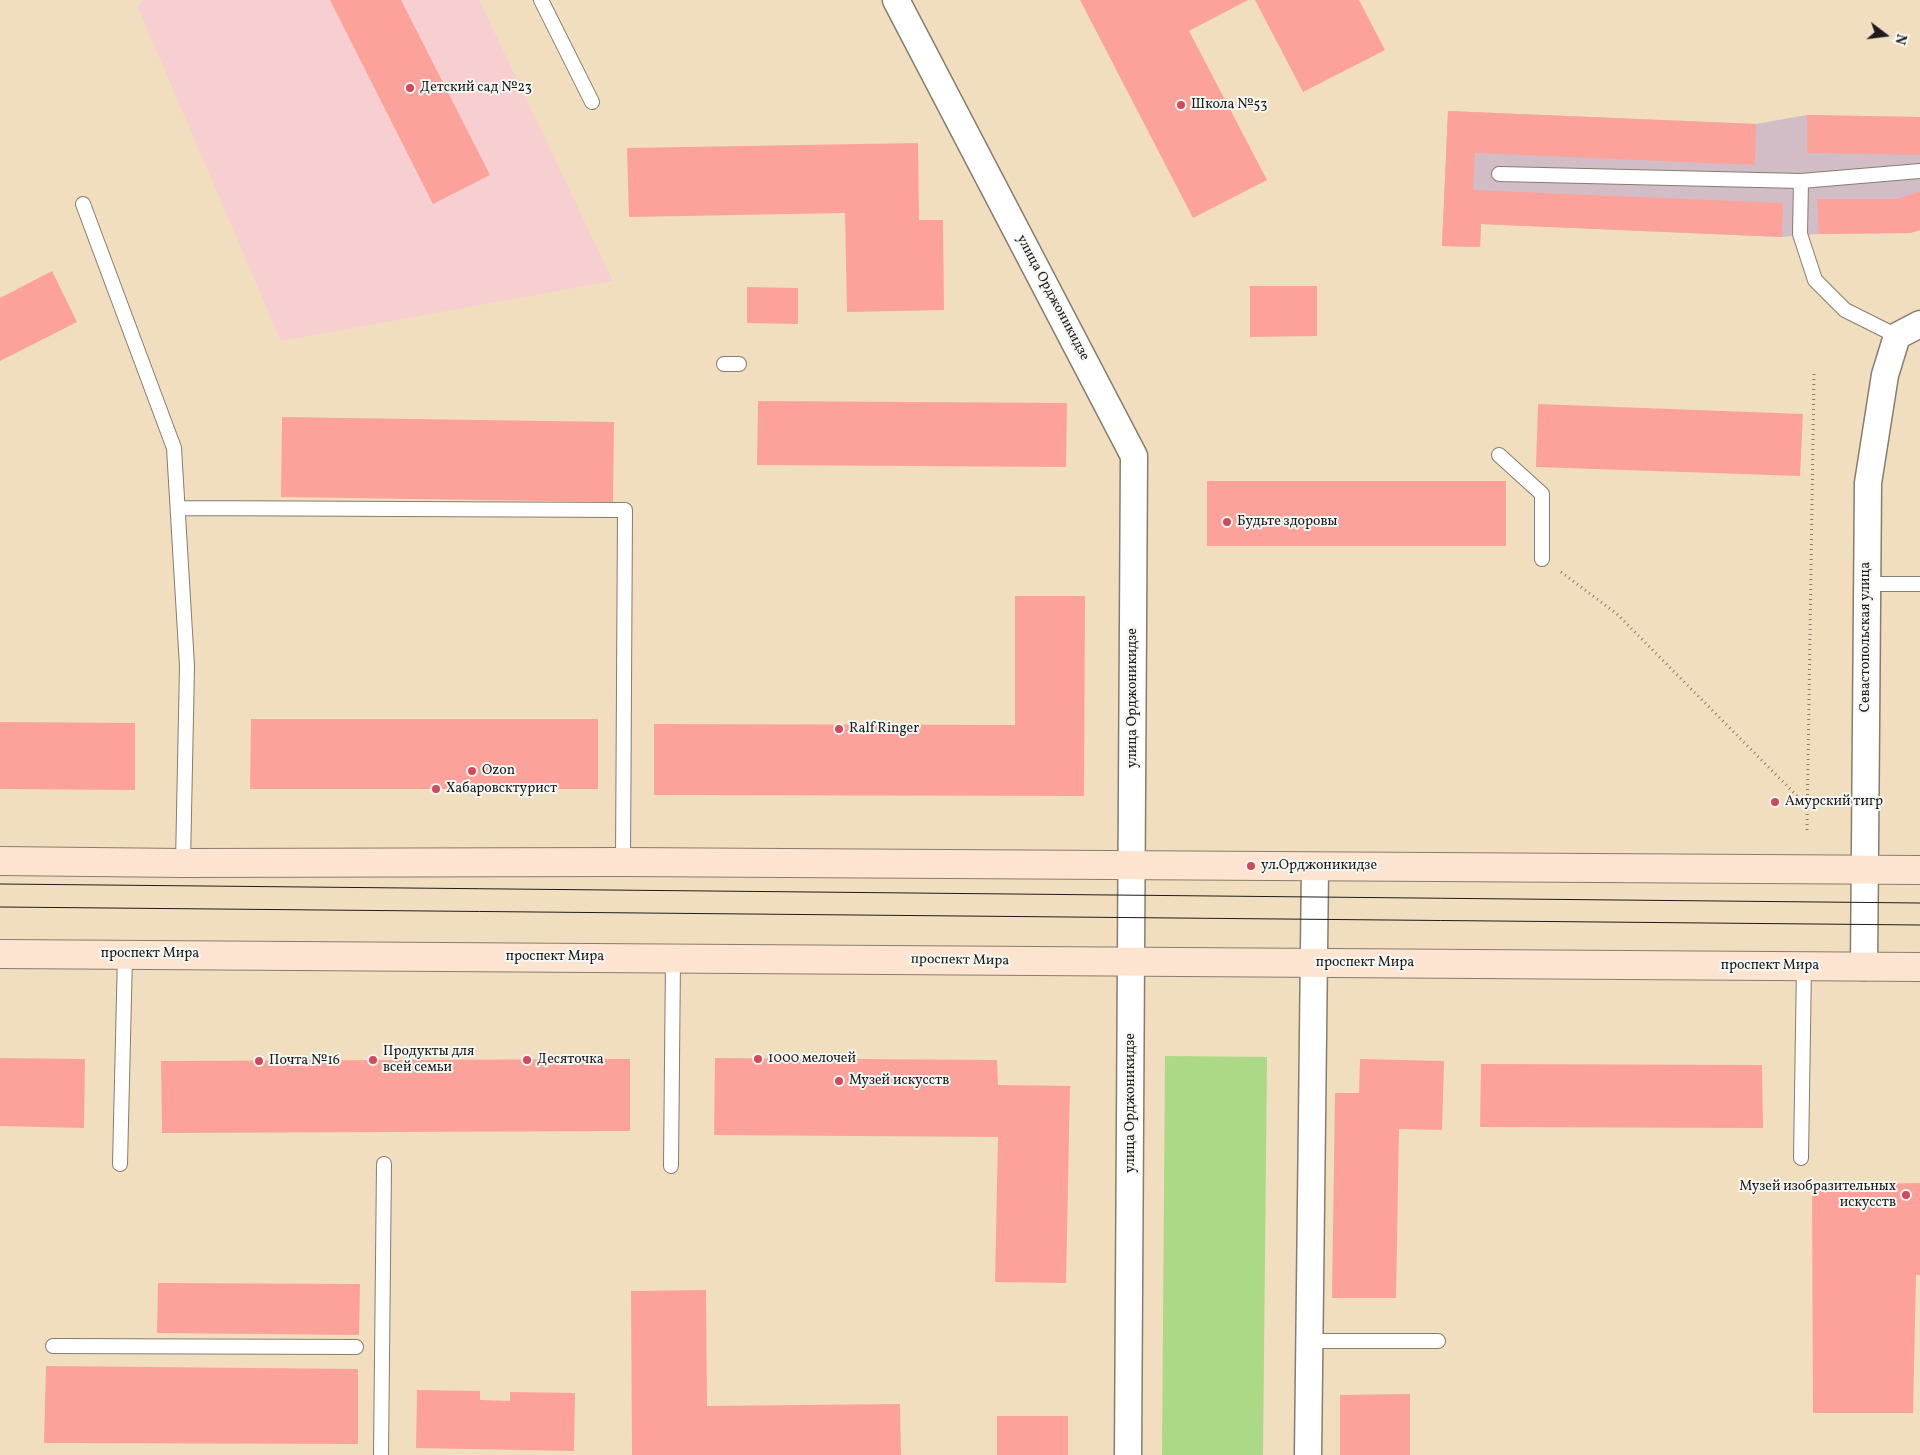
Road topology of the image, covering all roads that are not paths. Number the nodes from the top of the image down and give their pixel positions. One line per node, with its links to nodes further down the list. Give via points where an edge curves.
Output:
1 (542, 0): 3 (lane)
2 (896, 0): 20 (street, улица Орджоникидзе, via 1134,456)
3 (592, 102)
4 (1920, 171): 6 (lane)
5 (1499, 174): 6 (lane)
6 (1801, 181): 9 (lane, via 1800,234 1816,280 1845,310)
7 (83, 204): 13 (lane, via 174,448)
8 (1920, 324): 9 (street)
9 (1897, 336): 15 (street, Севастопольская улица, via 1885,375 1868,483)
10 (724, 364): 11 (lane)
11 (739, 364)
12 (1499, 455): 14 (lane, via 1542,494)
13 (178, 508): 18 (lane, via 625,510); 19 (lane, via 187,666)
14 (1542, 559)
15 (1867, 584): 16 (lane); 22 (street, Севастопольская улица)
16 (1920, 584)
17 (0, 861): 19 (main road)
18 (623, 862): 19 (main road); 20 (main road)
19 (182, 863)
20 (1133, 866): 21 (main road); 27 (street, улица Орджоникидзе)
21 (1315, 867): 22 (main road); 28 (street)
22 (1865, 870): 23 (main road); 30 (street, Севастопольская улица)
23 (1920, 870)
24 (0, 954): 25 (main road, проспект Мира)
25 (125, 955): 26 (main road, проспект Мира); 33 (lane)
26 (673, 958): 27 (main road, проспект Мира); 35 (lane)
27 (1133, 962): 28 (main road, проспект Мира); 41 (street, улица Орджоникидзе)
28 (1314, 963): 29 (main road, проспект Мира); 36 (street)
29 (1804, 966): 30 (main road, проспект Мира); 32 (lane)
30 (1864, 967): 31 (main road, проспект Мира)
31 (1920, 967)
32 (1802, 1158)
33 (120, 1164)
34 (384, 1164): 40 (lane)
35 (670, 1166)
36 (1309, 1341): 37 (lane); 42 (street)
37 (1438, 1341)
38 (53, 1346): 39 (lane)
39 (356, 1347)
40 (381, 1455)
41 (1128, 1455)
42 (1308, 1455)

